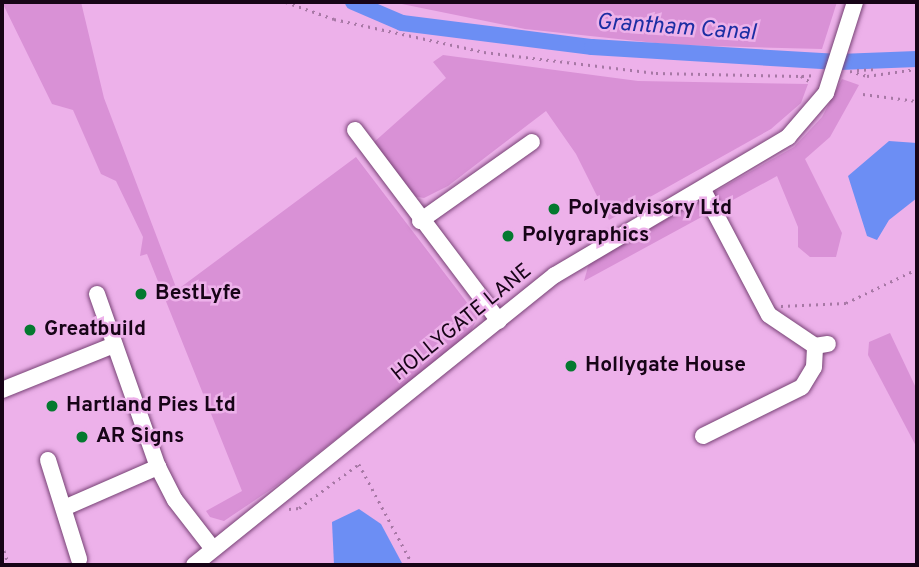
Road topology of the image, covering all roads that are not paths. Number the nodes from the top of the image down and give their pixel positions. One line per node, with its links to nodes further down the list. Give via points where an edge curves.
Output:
1 (855, 2): 4 (street, HOLLYGATE LANE, via 836,73 818,106 788,137)
2 (355, 130): 5 (street)
3 (532, 142): 5 (street)
4 (703, 190): 7 (street, HOLLYGATE LANE, via 555,275); 10 (street, via 769,315 822,345 802,387)
5 (420, 221): 7 (street)
6 (97, 294): 8 (street)
7 (499, 321): 14 (street, HOLLYGATE LANE)
8 (114, 345): 9 (street); 12 (street)
9 (2, 390)
10 (703, 436)
11 (48, 460): 13 (street)
12 (158, 467): 13 (street); 14 (street, via 175,500)
13 (64, 508): 15 (street)
14 (213, 549): 16 (street, HOLLYGATE LANE)
15 (79, 559)
16 (194, 565)

